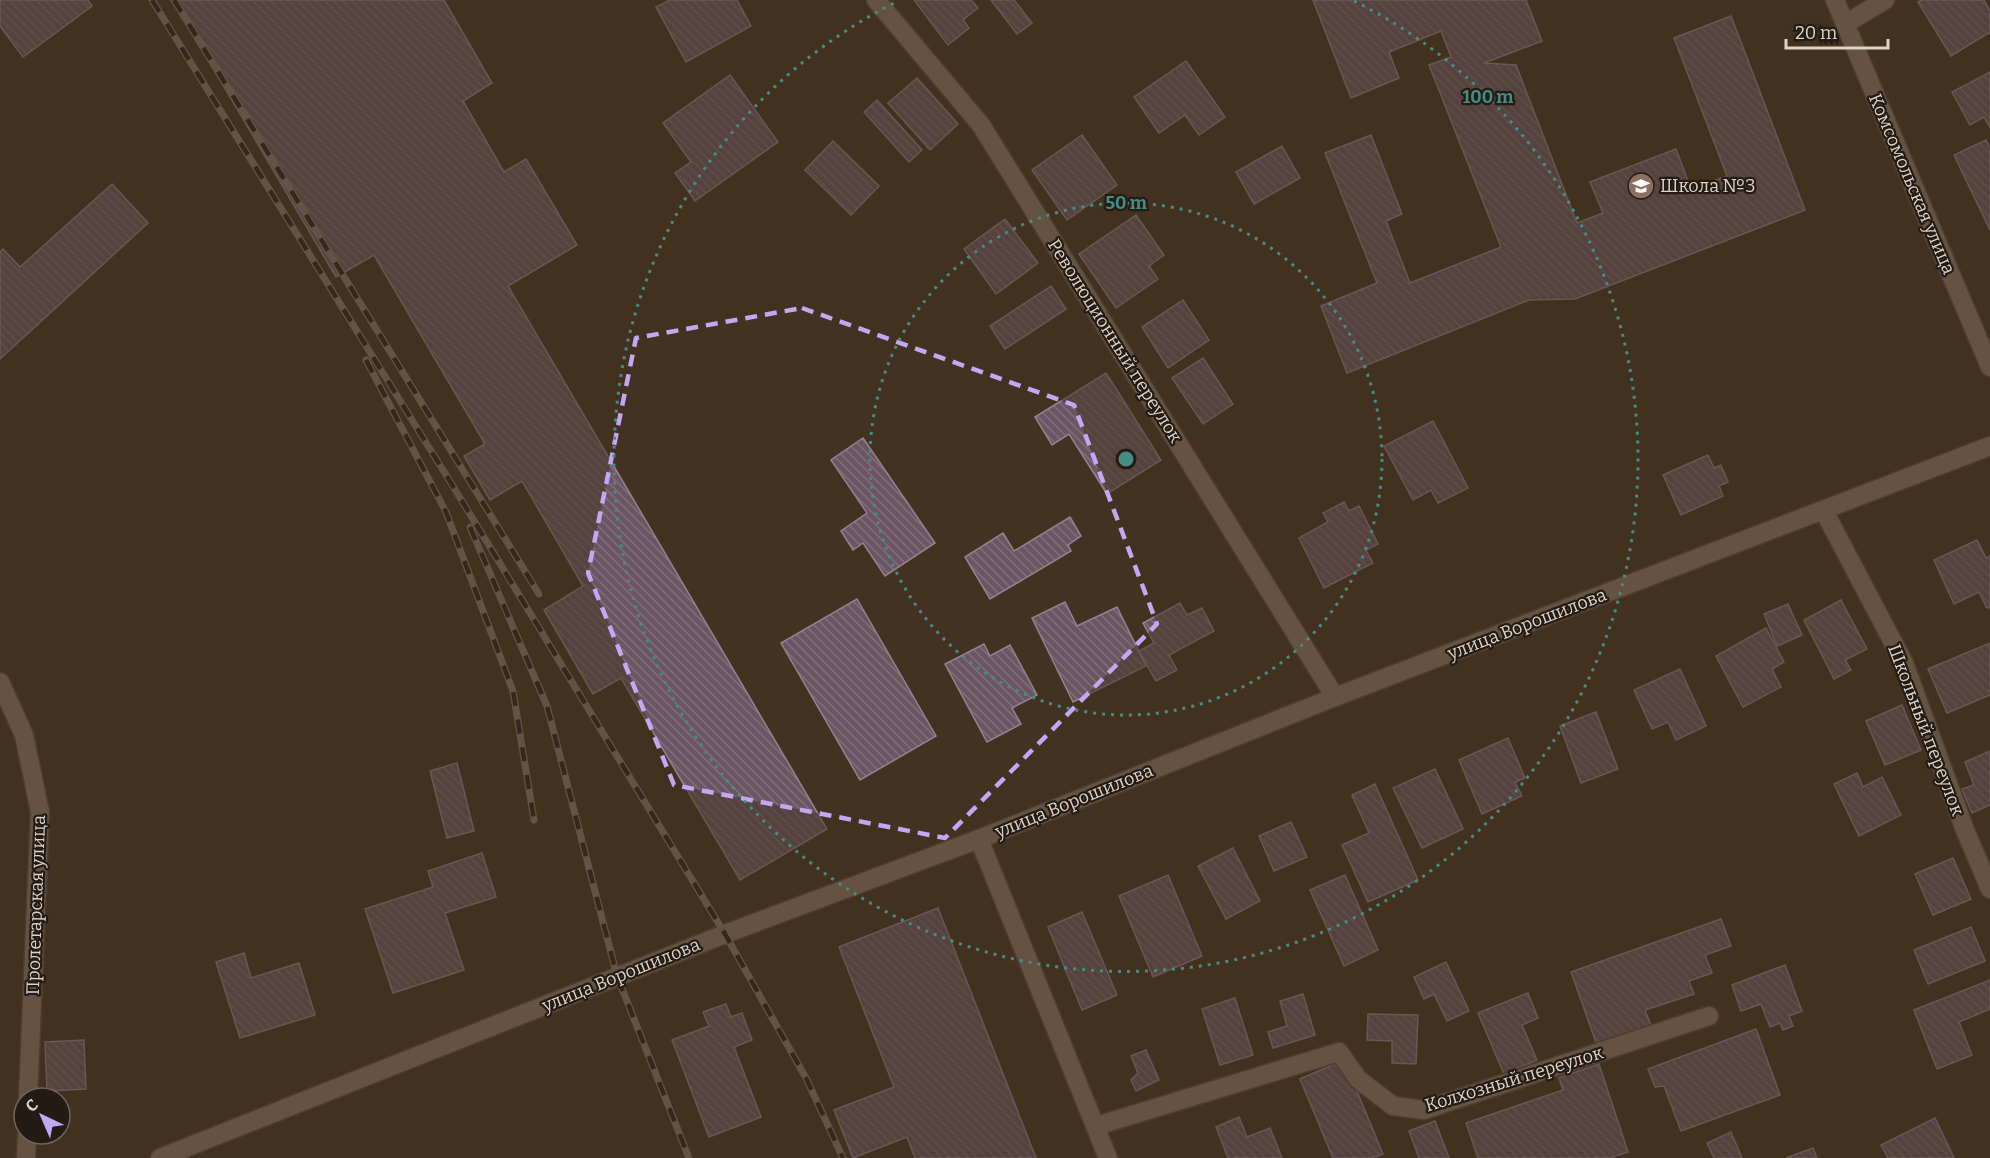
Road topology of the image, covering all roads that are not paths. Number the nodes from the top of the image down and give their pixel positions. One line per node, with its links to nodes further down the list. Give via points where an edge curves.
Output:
1 (876, 0): 9 (street, Революционный переулок, via 981,125)
2 (1835, 0): 4 (street, Комсомольская улица)
3 (1885, 0): 4 (street)
4 (1845, 24): 5 (street, Комсомольская улица)
5 (1990, 368)
6 (1990, 446): 7 (street, улица Ворошилова)
7 (1824, 511): 9 (street, улица Ворошилова); 11 (street, Школьный переулок, via 1904,663)
8 (0, 682): 13 (street, Пролетарская улица, via 24,735 40,812)
9 (1335, 697): 10 (street, улица Ворошилова)
10 (979, 839): 14 (street); 15 (street, улица Ворошилова, via 725,934)
11 (1990, 889)
12 (1709, 1016): 14 (street, Колхозный переулок, via 1424,1110 1393,1106 1358,1079 1340,1052)
13 (29, 1086)
14 (1096, 1126): 16 (street)
15 (160, 1158)
16 (1108, 1158)

